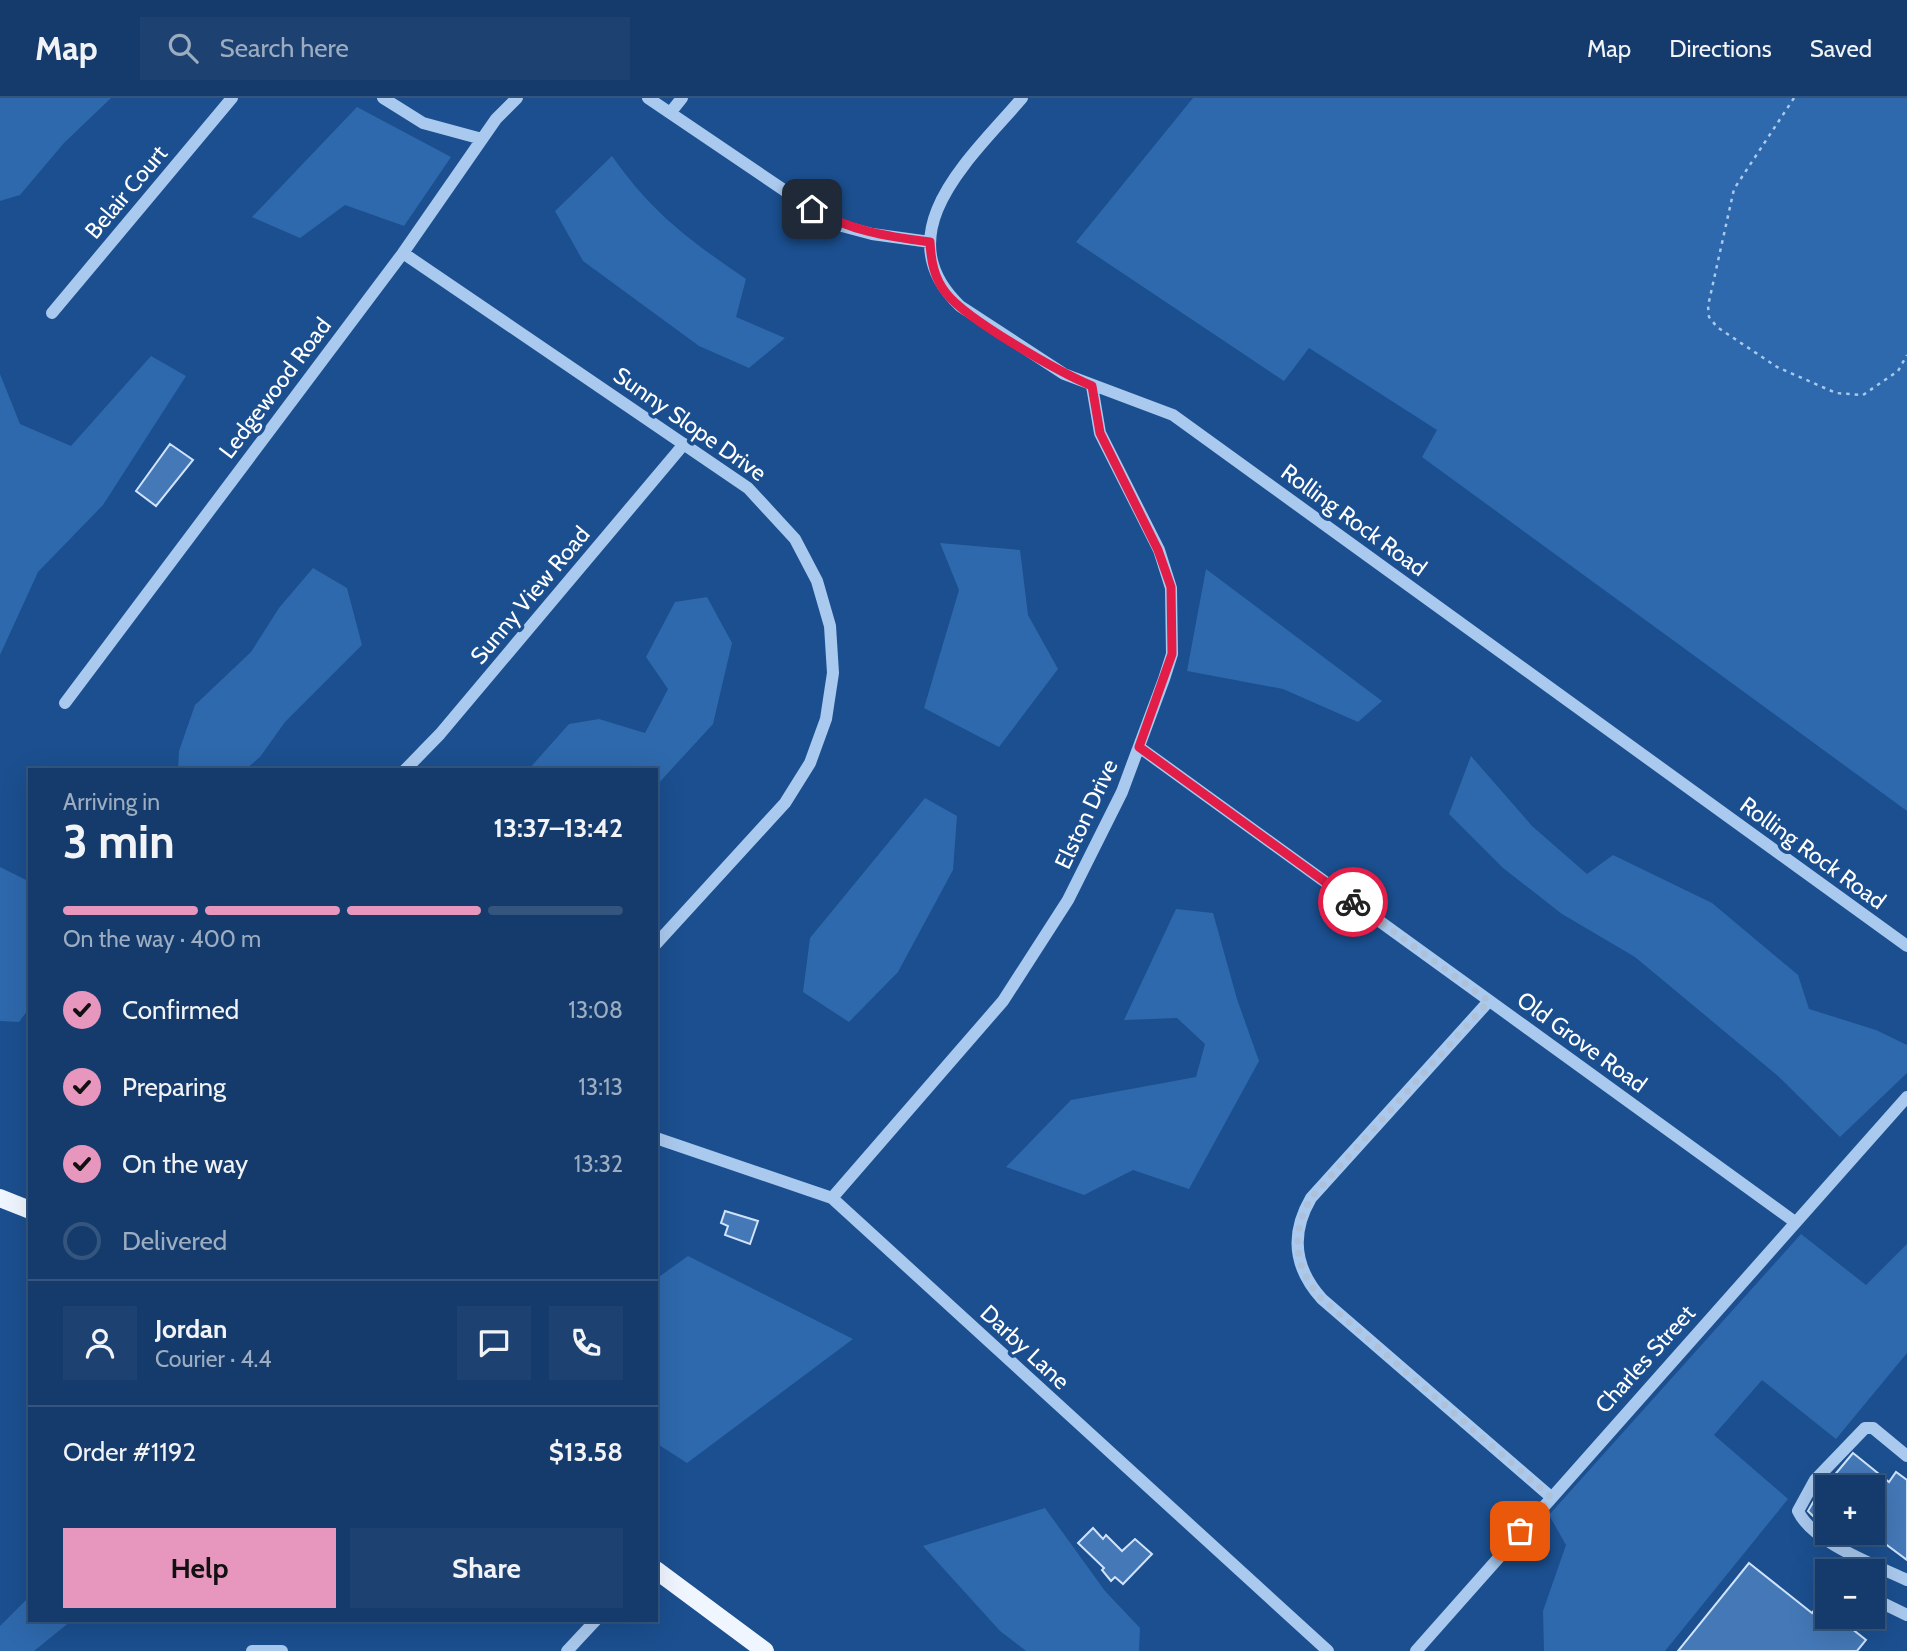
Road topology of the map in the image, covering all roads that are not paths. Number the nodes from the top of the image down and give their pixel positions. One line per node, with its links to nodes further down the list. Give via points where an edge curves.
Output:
1 (232, 98): 11 (street, Belair Court)
2 (383, 98): 8 (street, via 423,123)
3 (517, 98): 8 (street, Ledgewood Road)
4 (648, 98): 7 (street)
5 (682, 98): 7 (street)
6 (1022, 98): 9 (street, Rolling Rock Road, via 947,188 937,206)
7 (670, 113): 9 (street, via 842,226)
8 (482, 139): 10 (street, Ledgewood Road)
9 (930, 242): 12 (street, Rolling Rock Road, via 932,267 960,306 1064,374)
10 (403, 253): 13 (street, Sunny Slope Drive); 14 (street, Ledgewood Road)
11 (52, 313)
12 (1092, 386): 15 (street, Elston Drive, via 1100,433 1158,550 1171,587 1172,654); 18 (street, Rolling Rock Road, via 1173,415)
13 (684, 444): 16 (street, Sunny View Road); 17 (street, Sunny Slope Drive, via 748,488 795,539 825,603 833,673 827,719 799,784)
14 (65, 703)
15 (1139, 747): 19 (street, Old Grove Road); 23 (street, Elston Drive, via 1122,792 1068,900 1003,1002)
16 (407, 768)
17 (658, 942)
18 (1907, 946)
19 (1489, 1001): 25 (street, Old Grove Road); 27 (street, via 1311,1198 1298,1227 1298,1258 1322,1299)
20 (1907, 1097): 25 (street, Charles Street)
21 (658, 1139): 23 (street, Darby Lane)
22 (0, 1198): 24 (main road)
23 (832, 1198): 37 (street, Darby Lane)
24 (28, 1209)
25 (1796, 1222): 27 (street, Charles Street)
26 (1907, 1456): 29 (street, via 1873,1428 1865,1428 1815,1480 1798,1511 1825,1539)
27 (1551, 1497): 38 (street, Charles Street)
28 (658, 1571): 36 (main road)
29 (1907, 1580)
30 (1885, 1604): 31 (street)
31 (1907, 1615)
32 (594, 1622): 35 (street)
33 (252, 1651): 34 (street)
34 (282, 1651)
35 (567, 1651)
36 (765, 1651)
37 (1328, 1651)
38 (1416, 1651)

